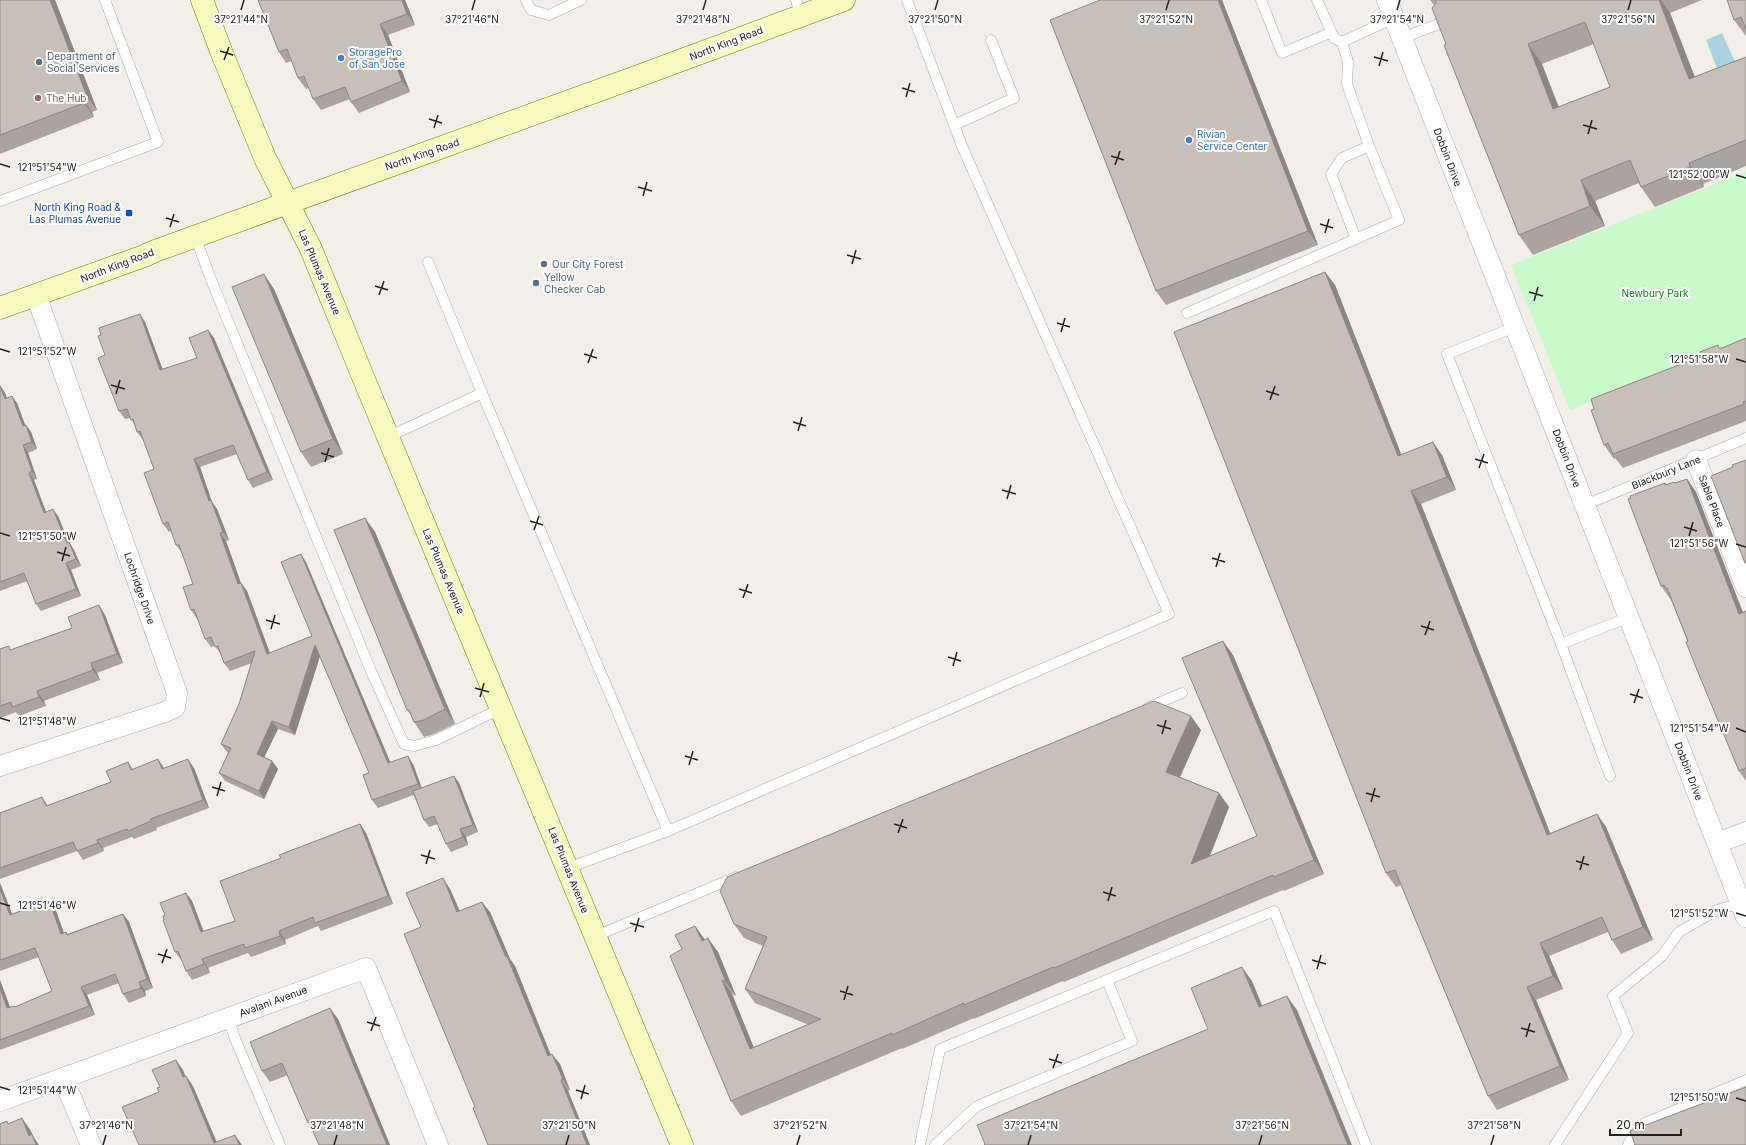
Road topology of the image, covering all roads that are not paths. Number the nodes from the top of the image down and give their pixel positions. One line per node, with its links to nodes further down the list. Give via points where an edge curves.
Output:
1 (105, 0): 18 (lane, via 158,142)
2 (202, 0): 19 (street, Las Plumas Avenue, via 265,158)
3 (526, 0): 4 (lane, via 530,10 549,15)
4 (581, 0)
5 (844, 0): 9 (street, North King Road)
6 (907, 0): 16 (lane)
7 (1261, 0): 12 (lane, via 1282,53)
8 (1317, 0): 12 (lane)
9 (798, 7): 19 (street, North King Road, via 644,74)
10 (1391, 9): 13 (street, Dobbin Drive); 15 (lane)
11 (1444, 22): 13 (lane)
12 (1330, 33): 15 (lane)
13 (1402, 38): 26 (street, Dobbin Drive)
14 (991, 40): 16 (lane, via 1014,98)
15 (1342, 42): 17 (lane, via 1348,62 1347,84)
16 (954, 125): 40 (lane, via 1169,614)
17 (1369, 146): 21 (lane, via 1342,158 1331,174); 21 (lane, via 1399,220)
18 (0, 201)
19 (287, 202): 20 (street, North King Road); 28 (street, Las Plumas Avenue, via 312,249)
20 (196, 236): 23 (street, North King Road); 36 (lane, via 210,277 359,642 404,744 414,746 436,740)
21 (1356, 239): 25 (lane)
22 (428, 262): 27 (lane)
23 (36, 295): 24 (street, North King Road); 38 (street, Lochridge Drive, via 177,692 175,707 165,712)
24 (0, 308)
25 (1187, 313)
26 (1515, 327): 31 (street, Dobbin Drive); 34 (lane, via 1446,354)
27 (482, 393): 28 (lane); 40 (lane)
28 (388, 437): 36 (street, Las Plumas Avenue)
29 (1746, 438): 30 (lane, Blackbury Lane)
30 (1696, 460): 31 (lane, Blackbury Lane); 32 (street, Sable Place)
31 (1585, 505): 33 (street, Dobbin Drive)
32 (1746, 587)
33 (1629, 617): 34 (lane); 42 (street, Dobbin Drive)
34 (1561, 644): 39 (lane)
35 (1182, 693): 37 (lane)
36 (502, 708): 43 (street, Las Plumas Avenue)
37 (1138, 712)
38 (0, 766)
39 (1610, 776)
40 (668, 831): 43 (lane)
41 (1746, 832): 42 (street)
42 (1717, 843): 45 (street, Dobbin Drive)
43 (568, 868): 46 (street, Las Plumas Avenue)
44 (745, 873): 46 (lane)
45 (1743, 910): 59 (lane, via 1717,910 1679,932 1662,956 1614,996 1628,1033)
46 (596, 936): 55 (street, Las Plumas Avenue)
47 (1107, 980): 56 (lane, via 940,1049); 57 (lane, via 1132,1041 977,1106); 58 (lane, via 1274,911)
48 (228, 1018): 49 (street, Avalani Avenue); 53 (lane); 54 (street, Avalani Avenue, via 366,968)
49 (63, 1078): 51 (street, Avalani Avenue); 52 (street)
50 (1746, 1080): 60 (lane, via 1645,1124)
51 (0, 1101)
52 (91, 1145)
53 (280, 1145)
54 (438, 1145)
55 (682, 1145)
56 (920, 1145)
57 (935, 1145)
58 (1366, 1145)
59 (1555, 1145)
60 (1628, 1145)

